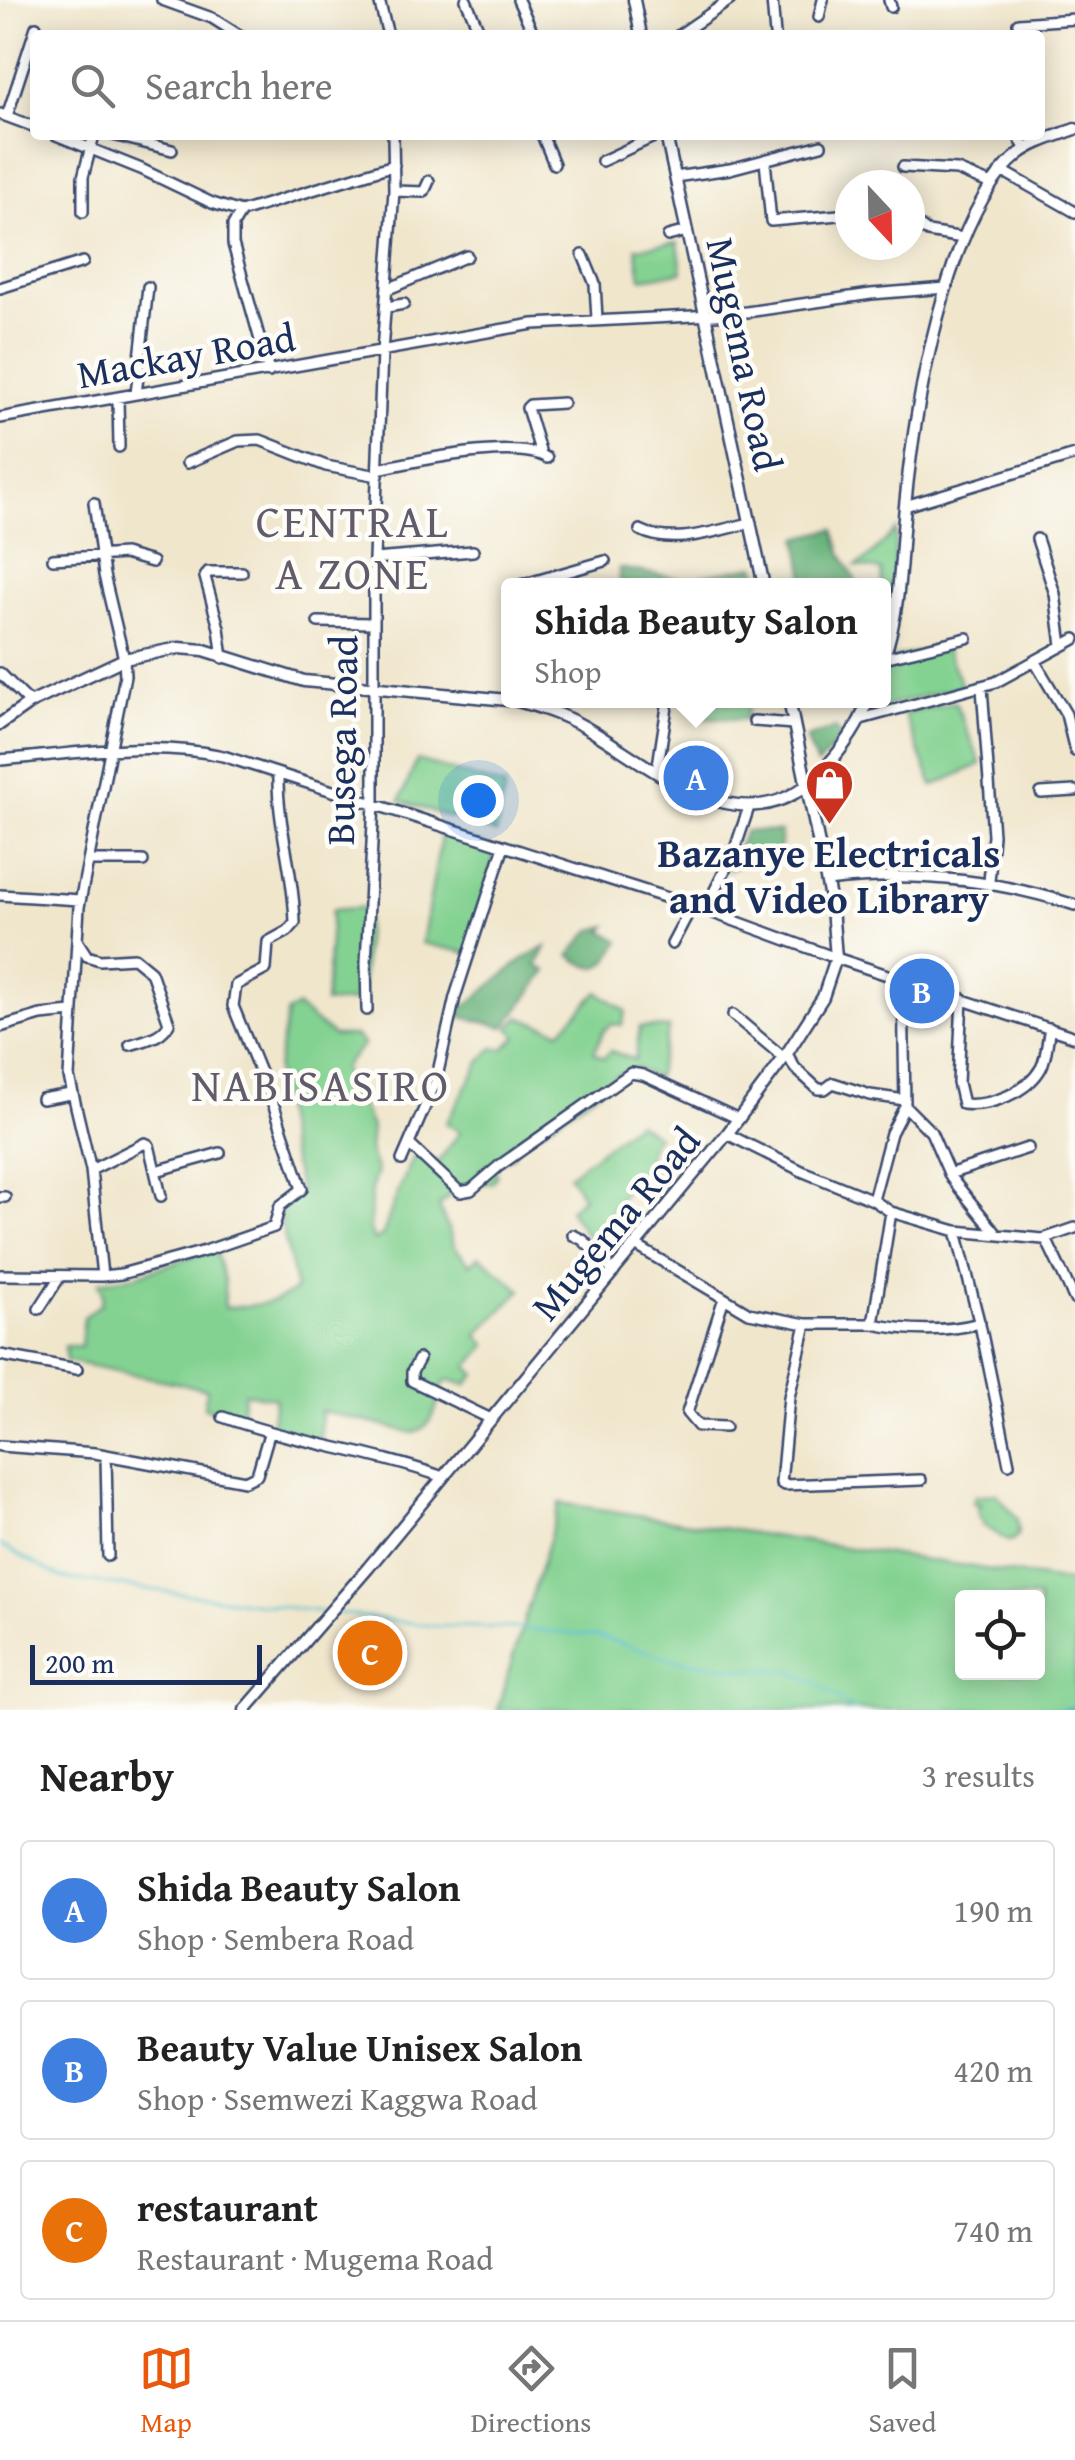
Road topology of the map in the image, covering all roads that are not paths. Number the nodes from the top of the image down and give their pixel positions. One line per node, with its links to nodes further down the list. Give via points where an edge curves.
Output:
1 (162, 0): 14 (street)
2 (378, 0): 15 (street)
3 (466, 0): 16 (street)
4 (518, 0): 17 (street)
5 (634, 0): 18 (street)
6 (730, 0): 19 (street)
7 (772, 0): 20 (street)
8 (824, 0): 9 (street)
9 (819, 17)
10 (1075, 20): 11 (street)
11 (1018, 22)
12 (36, 27): 13 (street)
13 (35, 30)
14 (231, 30)
15 (387, 30)
16 (479, 30)
17 (532, 30)
18 (639, 30)
19 (687, 30)
20 (775, 30)
21 (30, 43): 22 (street)
22 (3, 115): 23 (street)
23 (30, 125)
24 (1075, 129): 35 (street)
25 (69, 140): 34 (street)
26 (92, 140): 34 (street)
27 (133, 140): 36 (street)
28 (391, 140): 40 (street, Busega Road)
29 (544, 140): 39 (street)
30 (656, 140): 38 (street)
31 (667, 140): 43 (street, Mugema Road)
32 (1020, 140): 35 (street)
33 (821, 145): 37 (street)
34 (90, 148): 47 (street); 48 (street)
35 (1026, 149): 42 (street)
36 (172, 150)
37 (765, 160): 43 (street); 50 (street, via 771,221)
38 (602, 161)
39 (554, 164)
40 (394, 165): 46 (street, Busega Road); 48 (street)
41 (904, 167): 45 (street, via 957,170)
42 (999, 174): 45 (street); 49 (street)
43 (675, 178): 52 (street, Mugema Road)
44 (429, 182): 46 (street, via 424,192)
45 (992, 184): 54 (street)
46 (394, 191): 61 (street, Busega Road)
47 (83, 212)
48 (241, 212): 67 (street, via 232,244)
49 (1075, 212)
50 (835, 215)
51 (925, 229): 54 (street)
52 (687, 231): 53 (street); 64 (street, Mugema Road)
53 (668, 236)
54 (963, 238): 60 (street)
55 (466, 256): 61 (street)
56 (583, 256): 65 (street, via 595,284)
57 (84, 262): 59 (street)
58 (148, 287): 68 (street)
59 (0, 288)
60 (946, 288): 64 (street, Mackay Road); 77 (street)
61 (388, 289): 63 (street, Busega Road)
62 (404, 304): 63 (street)
63 (386, 307): 66 (street, Busega Road)
64 (707, 315): 65 (street, Mackay Road); 78 (street, Mugema Road)
65 (597, 319): 66 (street, Mackay Road)
66 (382, 352): 67 (street, Mackay Road); 75 (street, Busega Road)
67 (269, 372): 68 (street, Mackay Road)
68 (136, 394): 69 (street, Mackay Road)
69 (118, 398): 71 (street, Mackay Road); 72 (street)
70 (562, 402): 75 (street, via 527,408 544,456 488,452)
71 (0, 418)
72 (118, 447)
73 (1075, 455): 77 (street)
74 (188, 463): 75 (street, via 238,441 260,440 334,468)
75 (378, 473): 84 (street, Busega Road)
76 (94, 503): 82 (street)
77 (905, 506): 92 (street)
78 (751, 523): 79 (street, via 682,537); 89 (street, Mugema Road)
79 (640, 530)
80 (1037, 539): 95 (street)
81 (473, 551): 84 (street)
82 (101, 556): 83 (street); 86 (street); 98 (street)
83 (52, 559)
84 (374, 559): 91 (street, Busega Road)
85 (606, 561): 88 (street)
86 (152, 562)
87 (242, 572): 97 (street, via 204,577)
88 (546, 578)
89 (762, 578)
90 (318, 622): 91 (street)
91 (373, 623): 101 (street, Busega Road)
92 (891, 632)
93 (968, 638): 96 (street)
94 (1075, 639): 95 (street)
95 (1062, 645): 99 (street)
96 (891, 656)
97 (223, 658): 98 (street, via 180,648); 101 (street, via 304,681)
98 (124, 659): 104 (street); 114 (street)
99 (1035, 662): 102 (street); 113 (street, via 1066,714)
100 (0, 674): 104 (street)
101 (374, 688): 103 (street); 121 (street, Busega Road)
102 (982, 688): 109 (street); 127 (street, via 993,835)
103 (501, 699)
104 (30, 703): 111 (street)
105 (535, 708): 116 (street, via 566,718)
106 (667, 708): 116 (street)
107 (791, 708): 112 (street, Mugema Road)
108 (865, 708): 109 (street)
109 (861, 719): 118 (street)
110 (754, 720): 112 (street)
111 (0, 724)
112 (794, 724): 118 (street, Mugema Road)
113 (1075, 750)
114 (112, 751): 115 (street); 117 (street, via 194,750); 124 (street)
115 (0, 760)
116 (657, 772): 122 (street, via 695,793)
117 (278, 774): 121 (street); 169 (street, via 295,923 268,942 266,969 236,985 233,1006 302,1189 280,1206 274,1226)
118 (807, 786): 122 (street); 126 (street, Mugema Road)
119 (1075, 791): 120 (street)
120 (1041, 793)
121 (374, 804): 123 (street); 138 (street, Busega Road)
122 (748, 807): 132 (street)
123 (504, 846): 131 (street); 151 (street)
124 (88, 861): 125 (street); 129 (street)
125 (143, 861)
126 (827, 881): 127 (street, via 897,876); 135 (street, Mugema Road)
127 (989, 882): 130 (street)
128 (0, 895): 129 (street)
129 (80, 900): 133 (street)
130 (1075, 905)
131 (692, 906): 132 (street); 134 (street)
132 (705, 910): 135 (street)
133 (77, 940): 139 (street); 144 (street, via 87,956 134,958 151,972 166,1030)
134 (672, 944)
135 (836, 958): 136 (street); 145 (street, Mugema Road, via 823,998)
136 (902, 980): 137 (street); 148 (street)
137 (962, 998): 142 (street); 142 (street, via 963,1104 1021,1088 1041,1067)
138 (367, 1010)
139 (72, 1012): 141 (street); 146 (street)
140 (733, 1015): 145 (street)
141 (0, 1027)
142 (1050, 1028): 143 (street)
143 (1075, 1036)
144 (130, 1045)
145 (786, 1056): 148 (street, via 818,1089 833,1083); 149 (street, Mugema Road)
146 (72, 1094): 147 (street); 155 (street)
147 (42, 1098)
148 (904, 1103): 157 (street, via 930,1132); 159 (street)
149 (739, 1119): 150 (street, Mugema Road); 151 (street, via 632,1073 468,1192 460,1192)
150 (727, 1134): 159 (street); 166 (street, Mugema Road)
151 (411, 1146): 154 (street)
152 (1028, 1148): 157 (street)
153 (220, 1153): 156 (street)
154 (402, 1160)
155 (90, 1170): 156 (street, via 145,1144); 169 (street)
156 (156, 1171): 158 (street)
157 (949, 1174): 163 (street)
158 (161, 1196)
159 (873, 1200): 160 (street)
160 (892, 1212): 162 (street); 176 (street)
161 (1074, 1229): 165 (street)
162 (956, 1231): 163 (street); 174 (street)
163 (996, 1234): 165 (street)
164 (573, 1235): 167 (street)
165 (1046, 1239): 171 (street)
166 (635, 1245): 167 (street, Mugema Road); 172 (street)
167 (614, 1272): 181 (street, Mugema Road)
168 (0, 1274): 170 (street)
169 (102, 1276): 170 (street)
170 (59, 1278): 173 (street)
171 (1075, 1300)
172 (724, 1301): 175 (street); 182 (street, via 687,1413 698,1426)
173 (39, 1309)
174 (980, 1323): 176 (street); 186 (street)
175 (806, 1324): 176 (street); 188 (street, via 789,1396 781,1482)
176 (874, 1324)
177 (0, 1355): 179 (street)
178 (419, 1359): 181 (street, via 412,1381)
179 (77, 1369)
180 (223, 1418): 183 (street)
181 (491, 1418): 187 (street, Mugema Road)
182 (725, 1427)
183 (269, 1434): 185 (street, via 249,1480); 187 (street)
184 (0, 1446): 185 (street)
185 (106, 1456): 189 (street)
186 (1009, 1464)
187 (443, 1477): 190 (street, Mugema Road)
188 (920, 1480)
189 (108, 1556)
190 (245, 1710)

